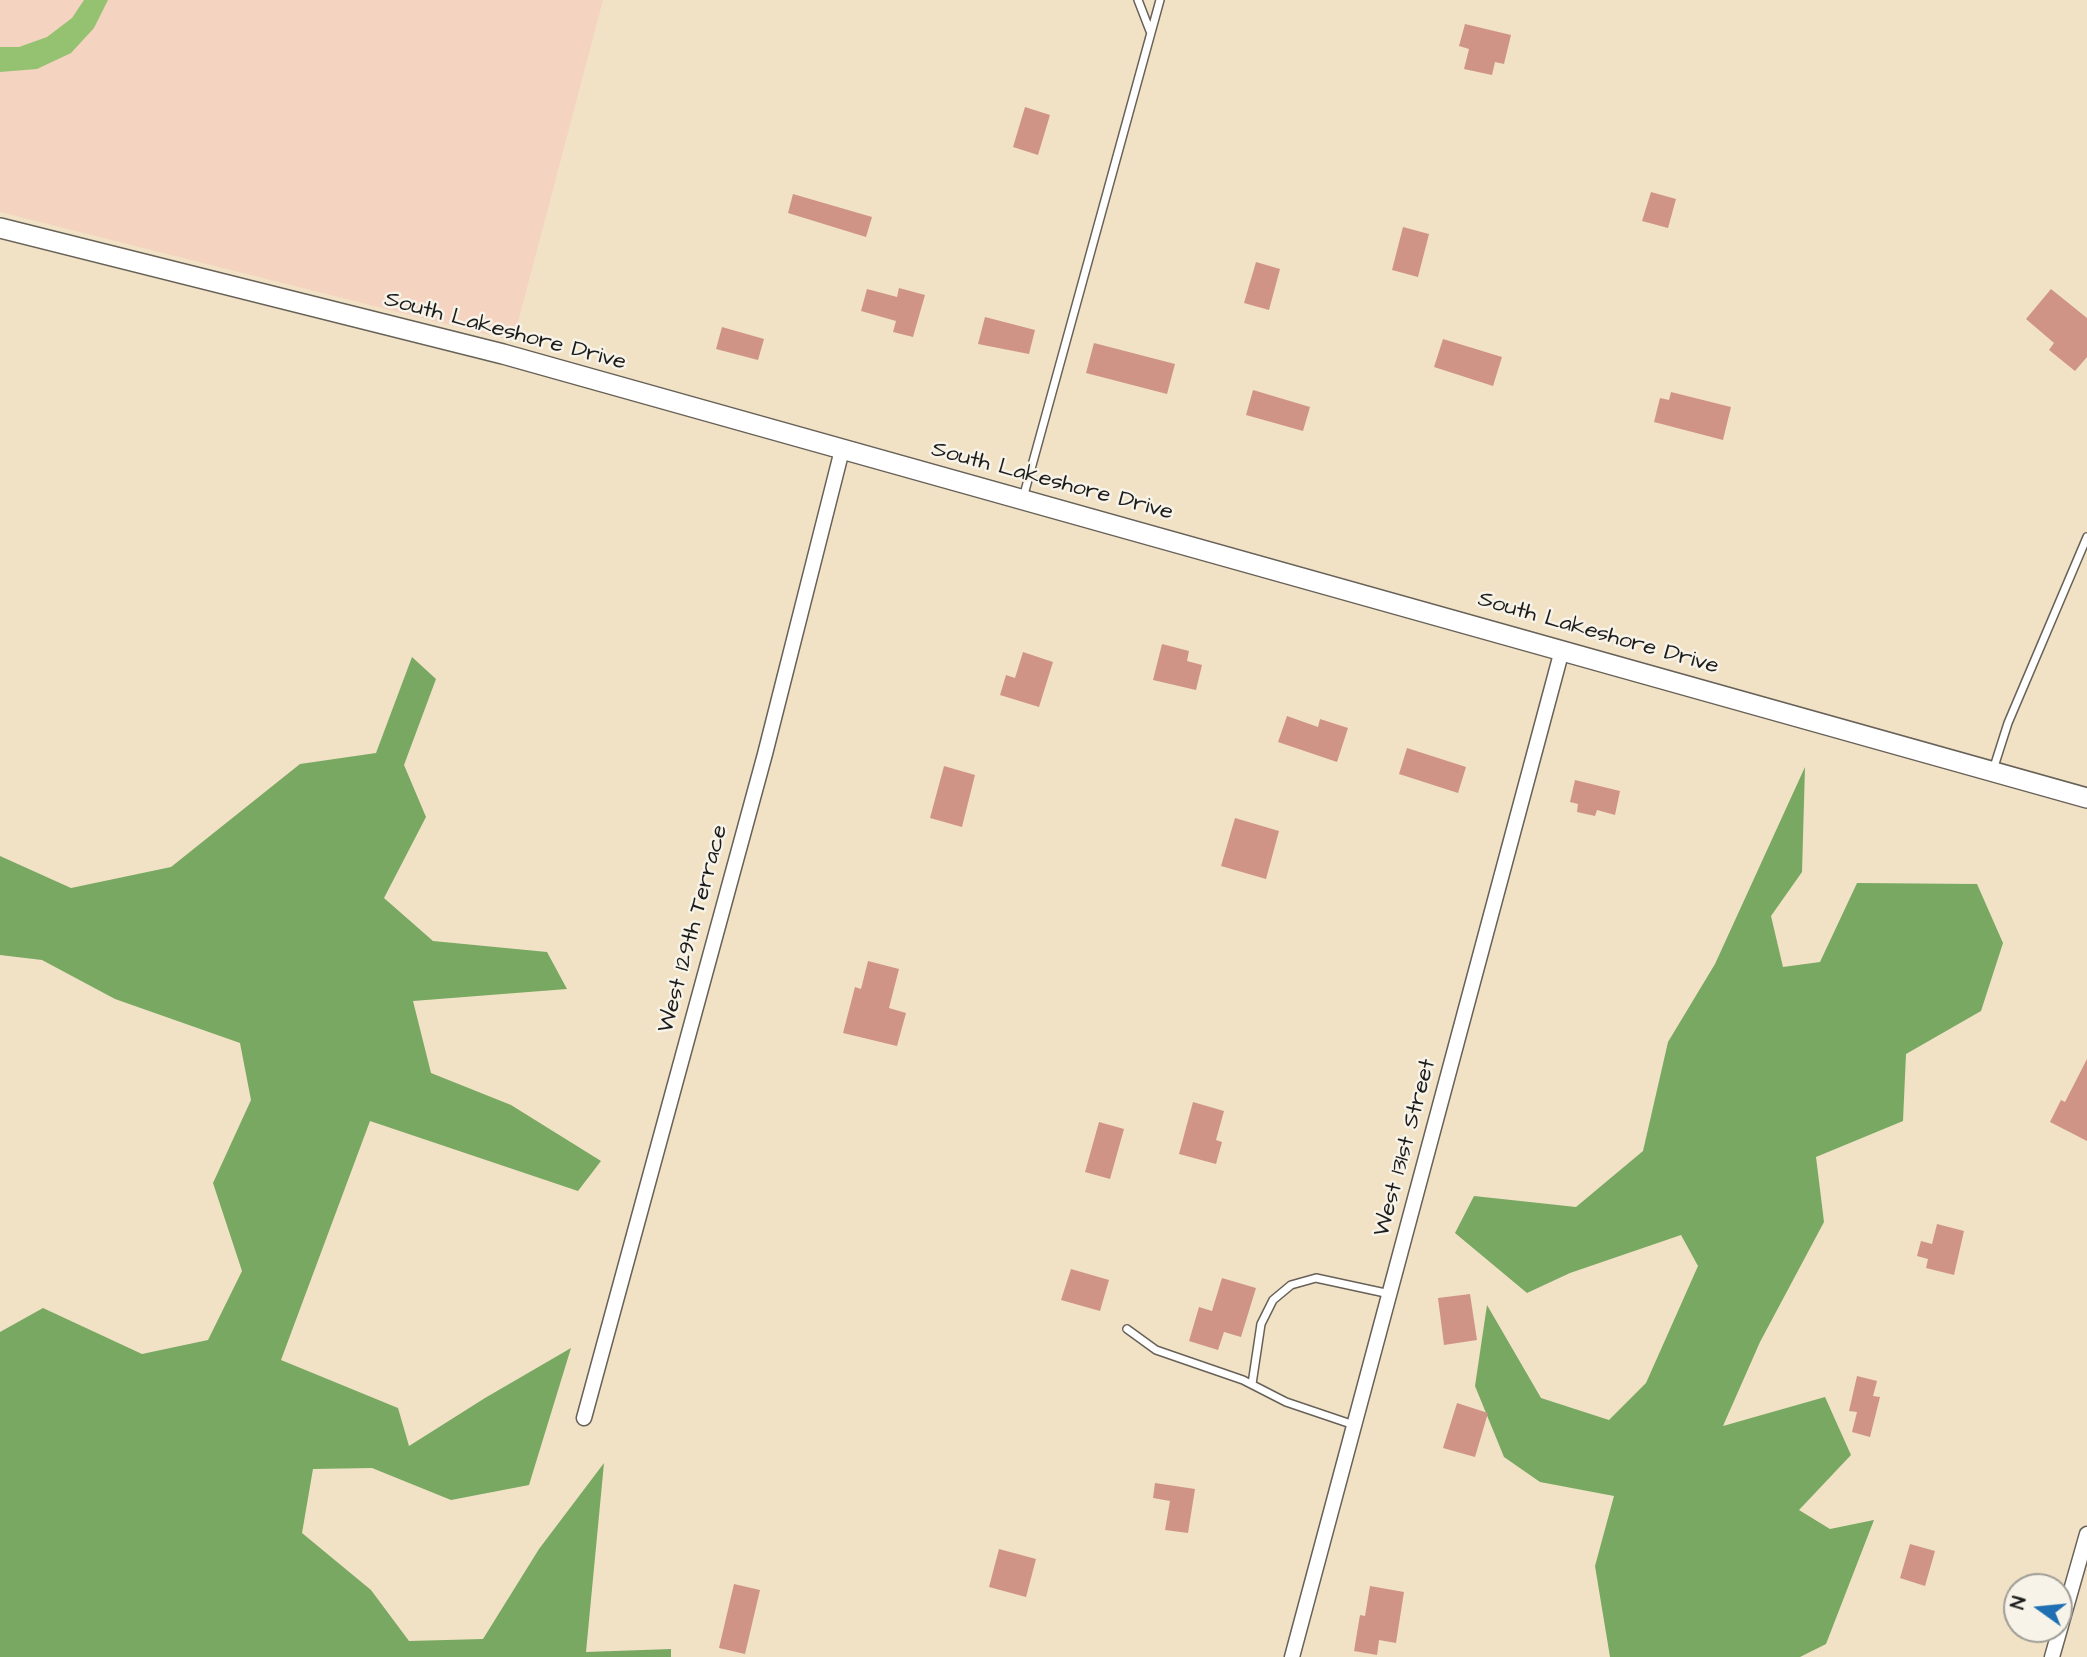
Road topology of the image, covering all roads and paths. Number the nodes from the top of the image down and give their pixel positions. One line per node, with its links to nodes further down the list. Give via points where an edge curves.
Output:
1 (1138, 0): 3 (lane)
2 (1160, 0): 3 (lane)
3 (1150, 32): 6 (lane)
4 (0, 228): 5 (street, South Lakeshore Drive, via 503,354)
5 (842, 450): 6 (street, South Lakeshore Drive); 14 (street, West 129th Terrace)
6 (1023, 498): 8 (street, South Lakeshore Drive)
7 (2087, 537): 9 (lane, via 2008,723)
8 (1562, 650): 9 (street, South Lakeshore Drive); 11 (street, West 131st Street)
9 (1993, 771): 10 (street, South Lakeshore Drive)
10 (2087, 799)
11 (1391, 1294): 13 (lane, via 1316,1278 1291,1284 1273,1300 1261,1324); 15 (street, West 131st Street)
12 (1127, 1329): 13 (lane, via 1156,1350)
13 (1252, 1384): 15 (lane, via 1286,1402)
14 (584, 1418)
15 (1355, 1425): 17 (street, West 131st Street)
16 (2087, 1534): 18 (street)
17 (1292, 1657)
18 (2052, 1657)

